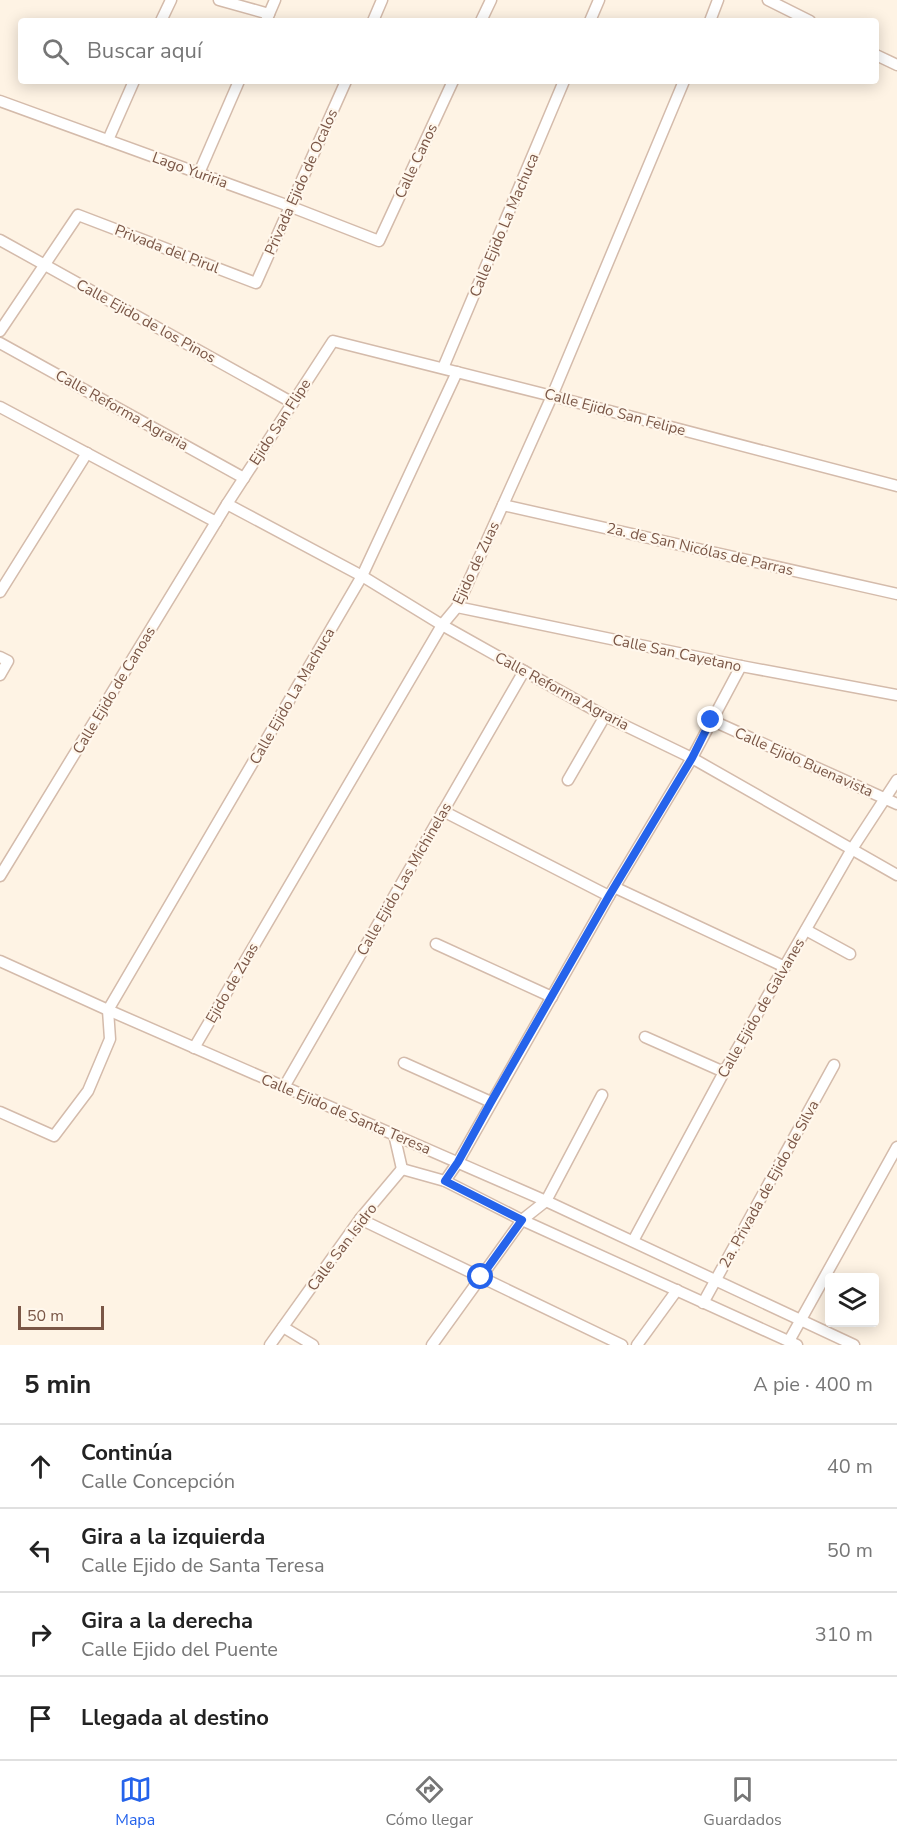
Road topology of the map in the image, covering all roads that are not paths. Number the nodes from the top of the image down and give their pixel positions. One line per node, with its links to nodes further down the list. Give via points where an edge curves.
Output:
1 (171, 0): 10 (street)
2 (219, 0): 11 (street)
3 (275, 0): 11 (street)
4 (382, 0): 12 (street)
5 (491, 0): 13 (street)
6 (599, 0): 14 (street)
7 (718, 0): 15 (street)
8 (768, 0): 9 (street)
9 (780, 3): 16 (street)
10 (162, 18)
11 (267, 18)
12 (374, 18)
13 (482, 18)
14 (591, 18)
15 (711, 18)
16 (805, 18)
17 (879, 56): 18 (street)
18 (897, 65)
19 (133, 84): 26 (street)
20 (238, 84): 27 (street)
21 (345, 84): 28 (street, Privada Ejido de Ocalos)
22 (452, 84): 30 (street, Calle Canos)
23 (563, 84): 36 (street, Calle Ejido La Machuca)
24 (683, 84): 38 (street, Ejido de Zuas)
25 (0, 101): 26 (street, Lago Yuriria)
26 (108, 140): 27 (street, Lago Yuriria)
27 (199, 173): 28 (street, Lago Yuriria)
28 (289, 206): 30 (street, Lago Yuriria); 32 (street, Privada Ejido de Ocalos)
29 (0, 240): 31 (street, Calle Ejido de los Pinos)
30 (379, 241)
31 (44, 264): 32 (street, Privada del Pirul, via 78,215); 33 (street); 39 (street, Calle Ejido de los Pinos)
32 (256, 283)
33 (0, 331)
34 (333, 340): 36 (street, Calle Ejido San Felipe); 39 (street, Ejido San Flipe)
35 (0, 343): 42 (street, Calle Reforma Agraria)
36 (443, 368): 37 (street, Calle Ejido San Felipe)
37 (457, 372): 38 (street, Calle Ejido San Felipe); 47 (street, Calle Ejido La Machuca)
38 (552, 396): 43 (street, Calle Ejido San Felipe); 45 (street, Ejido de Zuas)
39 (293, 403): 42 (street, Ejido San Flipe)
40 (0, 406): 41 (street)
41 (87, 453): 46 (street); 48 (street)
42 (244, 478): 44 (street, Ejido San Flipe)
43 (897, 486)
44 (227, 504): 46 (street, Calle Ejido de Canoas); 47 (street, Calle Reforma Agraria)
45 (503, 505): 49 (street, 2a. de San Nicólas de Parras); 50 (street, Ejido de Zuas)
46 (216, 522): 67 (street, Calle Ejido de Canoas)
47 (362, 576): 51 (street, Calle Reforma Agraria); 75 (street, Calle Ejido La Machuca)
48 (0, 591)
49 (897, 594)
50 (457, 607): 51 (street, Ejido de Zuas); 53 (street, Calle San Cayetano)
51 (442, 625): 54 (street, Calle Reforma Agraria); 77 (street, Ejido de Zuas)
52 (0, 657): 55 (street, via 8,662)
53 (741, 666): 56 (street, Calle San Cayetano); 58 (street)
54 (524, 671): 57 (street, Calle Reforma Agraria); 64 (street, Calle Ejido Las Michinelas)
55 (0, 675)
56 (897, 696)
57 (605, 716): 59 (street, Calle Reforma Agraria); 60 (street)
58 (711, 720): 59 (street); 62 (street, Calle Ejido Buenavista)
59 (692, 758): 65 (street, Calle Reforma Agraria); 68 (street)
60 (568, 780)
61 (897, 780): 62 (street, Calle Ejido de Galvanes)
62 (884, 798): 63 (street, Calle Ejido Buenavista); 65 (street, Calle Ejido de Galvanes)
63 (897, 804)
64 (443, 811): 68 (street); 81 (street, Calle Ejido Las Michinelas)
65 (852, 849): 66 (street, Calle Reforma Agraria); 69 (street, Calle Ejido de Galvanes)
66 (897, 875)
67 (0, 876)
68 (612, 892): 73 (street); 74 (street)
69 (806, 930): 71 (street); 73 (street, Calle Ejido de Galvanes)
70 (436, 944): 74 (street)
71 (850, 954)
72 (0, 961): 75 (street, Calle Ejido de Santa Teresa)
73 (785, 967): 80 (street, Calle Ejido de Galvanes)
74 (552, 997): 83 (street)
75 (108, 1010): 77 (street, Calle Ejido de Santa Teresa); 84 (street, via 110,1039 88,1091 54,1136)
76 (645, 1037): 80 (street)
77 (194, 1048): 81 (street, Calle Ejido de Santa Teresa)
78 (404, 1063): 83 (street)
79 (834, 1065): 95 (street, 2a. Privada de Ejido de Silva)
80 (724, 1072): 93 (street, Calle Ejido de Galvanes)
81 (284, 1087): 85 (street, Calle Ejido de Santa Teresa)
82 (602, 1095): 90 (street)
83 (491, 1102): 87 (street)
84 (0, 1112)
85 (394, 1134): 87 (street, Calle Ejido de Santa Teresa); 88 (street)
86 (897, 1147): 98 (street)
87 (458, 1162): 89 (street); 90 (street, Calle Ejido de Santa Teresa)
88 (402, 1169): 89 (street, Calle Ejido de Santa Teresa); 91 (street, Calle San Isidro)
89 (445, 1181): 92 (street, Calle Ejido de Santa Teresa)
90 (546, 1201): 92 (street); 93 (street, Calle Ejido de Santa Teresa)
91 (360, 1219): 94 (street); 99 (street, Calle San Isidro)
92 (522, 1220): 94 (street); 96 (street, Calle Ejido de Santa Teresa)
93 (633, 1241): 95 (street, Calle Ejido de Santa Teresa)
94 (481, 1277): 103 (street); 104 (street)
95 (717, 1279): 97 (street, 2a. Privada de Ejido de Silva); 98 (street, Calle Ejido de Santa Teresa)
96 (677, 1290): 97 (street, Calle Ejido de Santa Teresa); 105 (street)
97 (704, 1302): 100 (street, Calle Ejido de Santa Teresa)
98 (800, 1320): 100 (street); 106 (street, Calle Ejido de Santa Teresa)
99 (283, 1327): 101 (street, Calle San Isidro); 102 (street)
100 (795, 1344)
101 (270, 1345)
102 (313, 1345)
103 (432, 1345)
104 (622, 1345)
105 (637, 1345)
106 (854, 1345)

